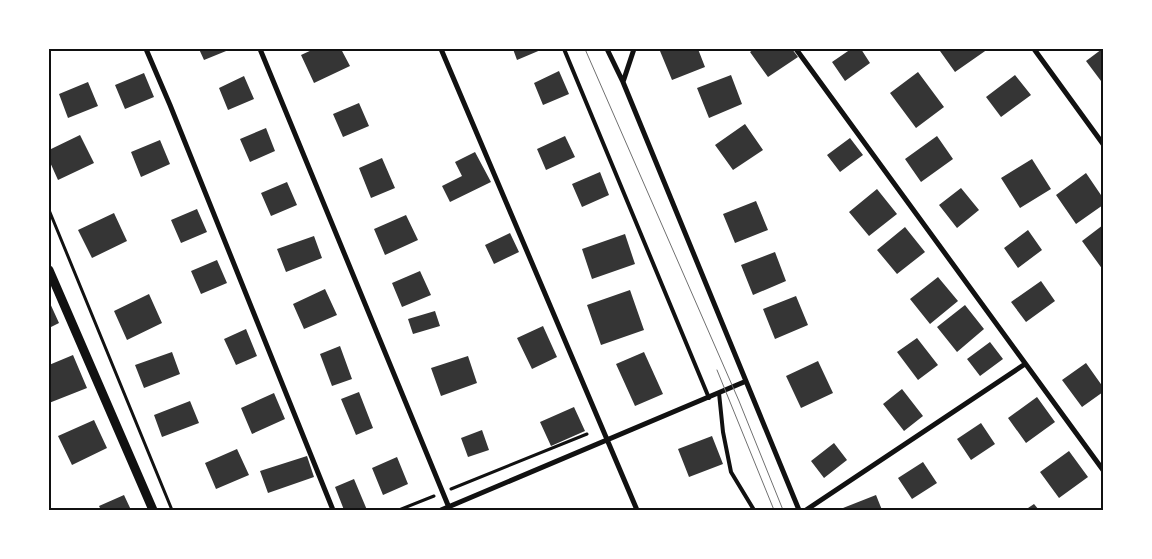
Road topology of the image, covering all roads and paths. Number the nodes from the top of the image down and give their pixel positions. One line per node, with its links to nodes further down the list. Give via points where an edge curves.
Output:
1 (146, 49): 24 (street)
2 (260, 49): 20 (street)
3 (441, 49): 17 (street)
4 (564, 49): 16 (lane)
5 (607, 49): 9 (street)
6 (634, 49): 9 (street)
7 (796, 49): 13 (street)
8 (1034, 49): 10 (street)
9 (623, 82): 14 (street)
10 (1103, 144)
11 (49, 210): 23 (path)
12 (49, 270): 22 (street)
13 (1025, 364): 19 (street); 30 (street)
14 (744, 382): 15 (street); 29 (street)
15 (719, 393): 16 (street); 28 (lane, via 731,472)
16 (709, 398): 18 (street)
17 (603, 427): 18 (street); 20 (path)
18 (609, 441): 21 (street); 27 (street)
19 (1103, 470)
20 (443, 492): 21 (street); 25 (path)
21 (449, 509): 26 (street)
22 (153, 510)
23 (172, 510)
24 (333, 510)
25 (400, 510)
26 (441, 510)
27 (637, 510)
28 (754, 510)
29 (799, 510)
30 (806, 510)

